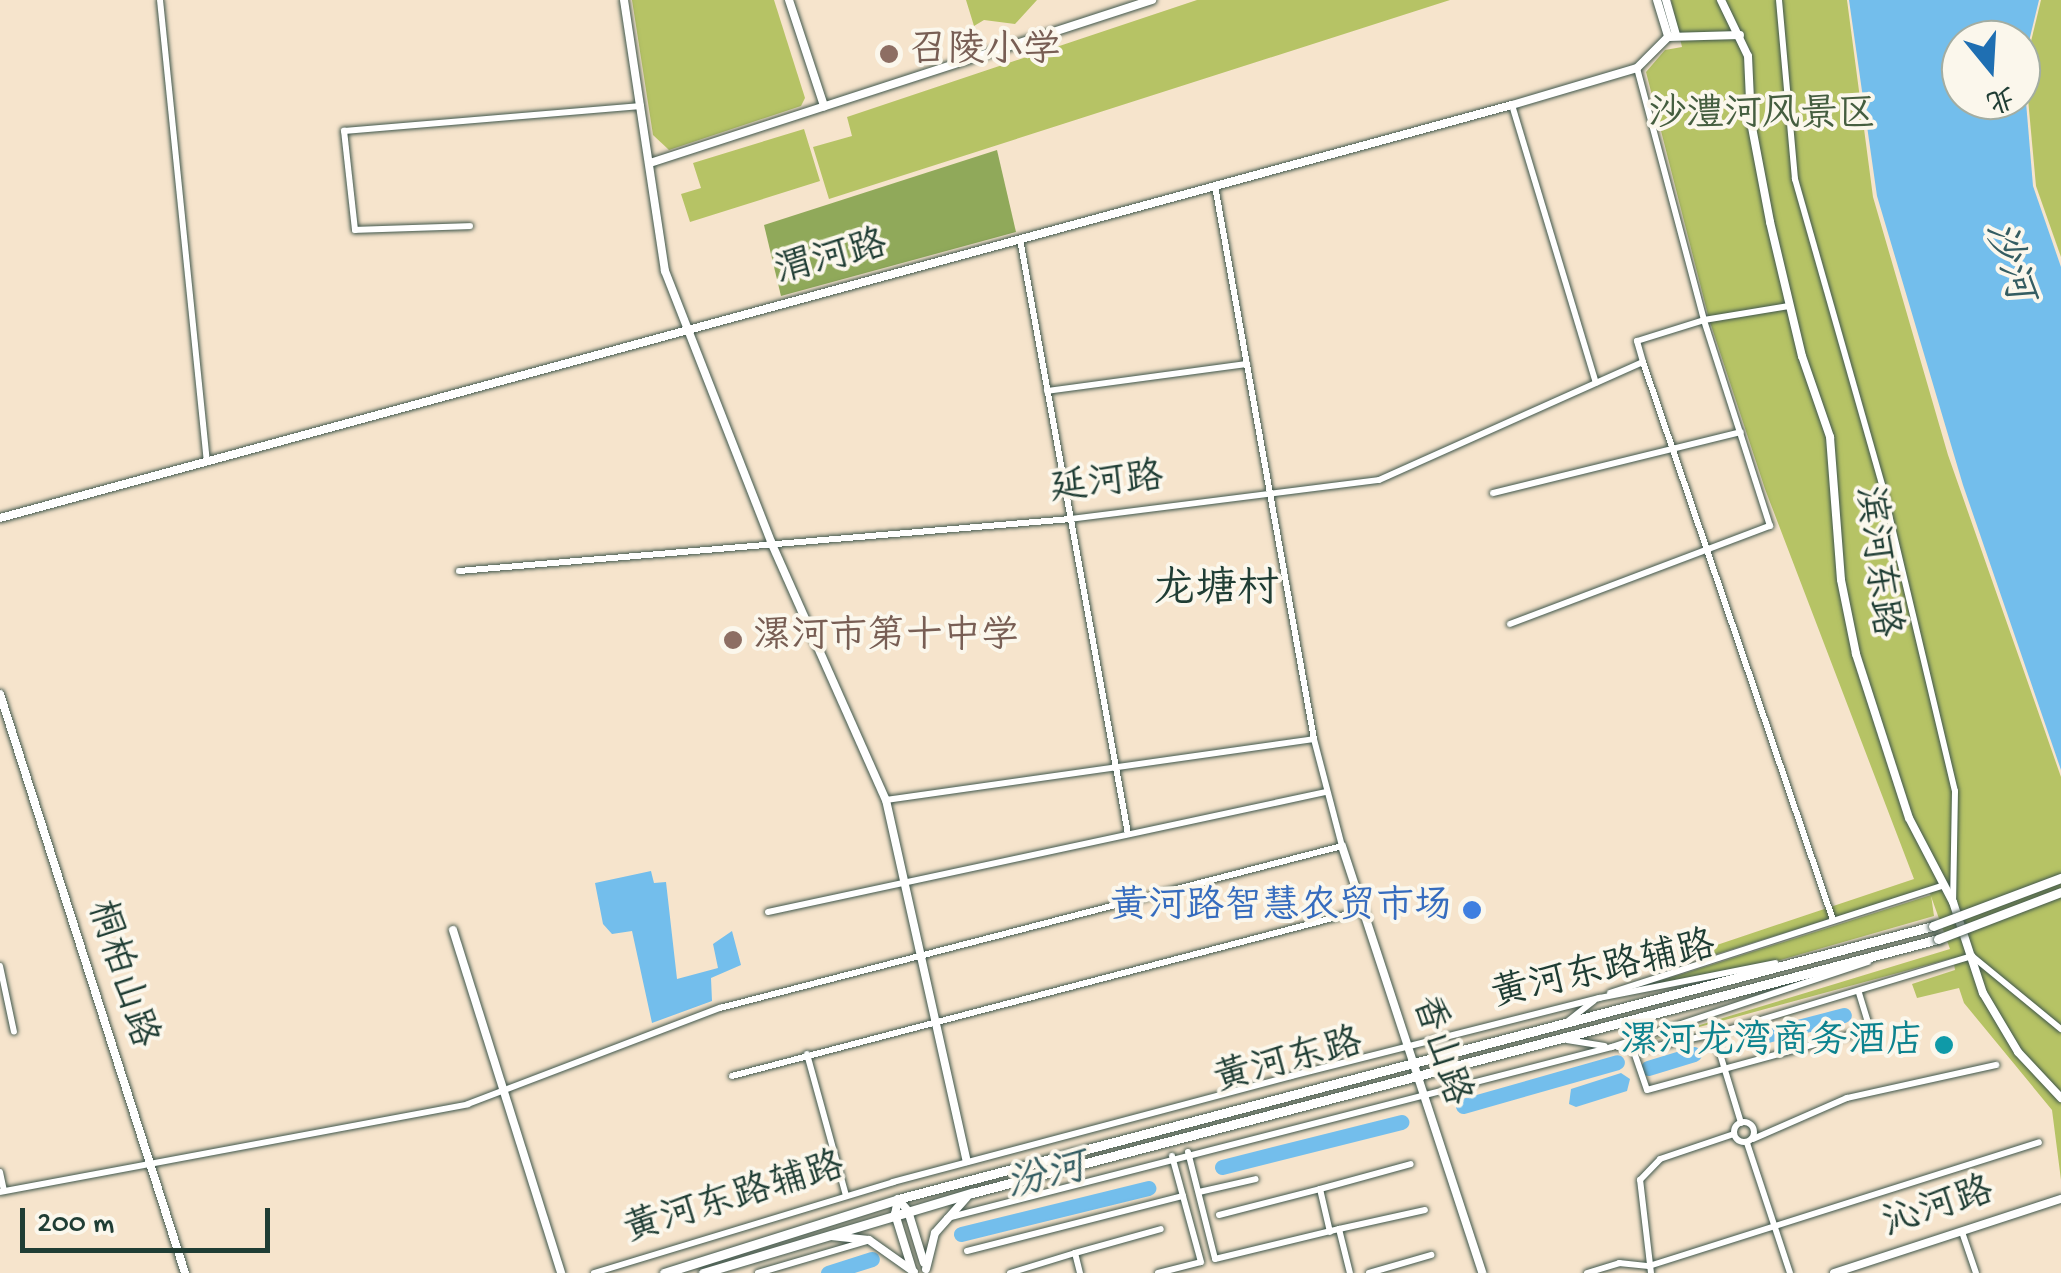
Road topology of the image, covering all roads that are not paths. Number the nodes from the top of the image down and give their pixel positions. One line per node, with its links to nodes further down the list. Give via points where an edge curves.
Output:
1 (160, 0): 28 (street)
2 (624, 0): 13 (street)
3 (789, 0): 14 (street)
4 (1152, 0): 14 (street)
5 (1657, 0): 10 (street)
6 (1666, 0): 10 (street)
7 (1721, 0): 9 (street, 滨河东路)
8 (1779, 0): 48 (street, via 1795,179 1882,486 1955,791)
9 (1740, 35): 10 (street); 19 (street, 滨河东路)
10 (1672, 36): 11 (street, 渭河路)
11 (1638, 68): 12 (street, 渭河路); 20 (street)
12 (1512, 105): 16 (street, 渭河路); 24 (street)
13 (640, 106): 15 (street); 17 (street, via 344,130 355,230)
14 (824, 106): 15 (street)
15 (650, 163): 21 (street, via 665,271)
16 (1215, 186): 18 (street, 渭河路); 23 (street)
17 (470, 226)
18 (1020, 238): 21 (street, 渭河路); 25 (street)
19 (1789, 306): 20 (street); 46 (street, 滨河东路, via 1830,436 1841,580 1856,654 1909,818)
20 (1704, 320): 22 (street, via 1637,341); 26 (street)
21 (688, 329): 28 (street, 渭河路); 33 (street)
22 (1643, 362): 24 (street, 延河路); 27 (street)
23 (1247, 364): 25 (street); 30 (street)
24 (1596, 383): 30 (street, 延河路, via 1379,480)
25 (1047, 391): 32 (street)
26 (1741, 432): 27 (street); 34 (street, via 1770,526)
27 (1670, 450): 29 (street); 34 (street)
28 (206, 460): 31 (street, 渭河路)
29 (1493, 493)
30 (1271, 495): 32 (street, 延河路); 38 (street)
31 (0, 518)
32 (1070, 519): 33 (street, 延河路); 39 (street)
33 (772, 542): 35 (street, 延河路); 41 (street)
34 (1704, 554): 36 (street); 51 (street)
35 (459, 572)
36 (1510, 624)
37 (0, 694): 86 (street, 桐柏山路)
38 (1314, 738): 39 (street); 40 (street)
39 (1116, 770): 41 (street); 42 (street)
40 (1326, 792): 42 (street); 43 (street)
41 (886, 800): 45 (street)
42 (1128, 834): 45 (street)
43 (1342, 846): 49 (street, 香山路); 54 (street)
44 (2061, 878): 53 (main road, 黄河东路, bridge)
45 (901, 885): 50 (street); 54 (street)
46 (1942, 886): 48 (street, 滨河东路); 51 (street)
47 (2061, 892): 56 (main road, 黄河东路, bridge)
48 (1953, 902): 55 (street, 滨河东路)
49 (1362, 910): 60 (street); 66 (street, 香山路)
50 (768, 912)
51 (1833, 920): 59 (street)
52 (453, 930): 75 (street)
53 (1865, 946): 59 (street, 黄河东路辅路); 61 (main road, 黄河东路)
54 (920, 954): 60 (street); 75 (street, via 720,1008)
55 (1972, 956): 58 (street); 62 (street); 77 (street, 滨河东路, via 2002,1029)
56 (1868, 962): 65 (main road, 黄河东路); 67 (street, 黄河东路辅路)
57 (0, 966): 63 (street)
58 (1860, 992): 64 (street); 72 (street, via 1870,1029)
59 (1599, 998): 61 (street); 66 (street, 黄河东路辅路)
60 (938, 1017): 69 (street); 84 (street)
61 (1562, 1025): 70 (main road, 黄河东路)
62 (2061, 1030)
63 (14, 1032)
64 (1714, 1034): 68 (street); 72 (street)
65 (1567, 1040): 67 (street); 74 (main road, 黄河东路)
66 (1408, 1047): 70 (street, 香山路); 84 (street, 黄河东路辅路)
67 (1612, 1047): 68 (street); 76 (street, 黄河东路辅路)
68 (1633, 1049): 72 (street, via 1647,1090)
69 (808, 1054): 73 (street); 94 (street)
70 (1412, 1062): 74 (street, 香山路); 96 (main road, 黄河东路)
71 (1996, 1064): 80 (street, via 1847,1098)
72 (1724, 1066): 78 (street)
73 (732, 1076)
74 (1418, 1080): 76 (street, 香山路); 92 (main road, 黄河东路)
75 (504, 1090): 86 (street, via 468,1104); 116 (street)
76 (1422, 1092): 82 (street, 黄河东路辅路); 126 (street, 香山路)
77 (2061, 1098)
78 (1741, 1122): 79 (street); 80 (street, via 1753,1126)
79 (1734, 1134): 80 (street); 112 (street, via 1648,1167 1637,1194 1651,1235)
80 (1750, 1141): 103 (street)
81 (2039, 1142): 103 (street)
82 (1188, 1152): 83 (street, 黄河东路辅路); 93 (street)
83 (1172, 1156): 95 (street); 102 (street, 黄河东路辅路)
84 (968, 1161): 89 (street, 黄河东路辅路)
85 (1412, 1164): 90 (street)
86 (151, 1166): 91 (street); 115 (street, 桐柏山路)
87 (0, 1172): 91 (street)
88 (1256, 1179): 93 (street)
89 (893, 1182): 94 (street, 黄河东路辅路); 96 (street, 黄河东路辅路)
90 (1320, 1189): 101 (street); 105 (street)
91 (2, 1192)
92 (972, 1192): 99 (main road, 黄河东路); 102 (street)
93 (1198, 1192): 105 (street, via 1215,1259)
94 (846, 1196): 117 (street, 黄河东路辅路)
95 (1182, 1196): 109 (street); 123 (street, via 1201,1262)
96 (898, 1199): 99 (street); 100 (street); 118 (main road, 黄河东路)
97 (2061, 1199): 106 (street, 沁河路)
98 (1425, 1210): 105 (street)
99 (908, 1211): 100 (main road, 黄河东路); 113 (street)
100 (895, 1214): 107 (main road, 黄河东路); 114 (street)
101 (1220, 1214)
102 (946, 1218): 113 (street)
103 (1775, 1226): 112 (street); 128 (street)
104 (1161, 1228): 110 (street)
105 (1334, 1231): 124 (street)
106 (1962, 1232): 129 (street, 沁河路); 130 (street)
107 (827, 1235): 108 (street); 119 (main road, 黄河东路)
108 (869, 1240): 114 (street); 120 (street, 黄河东路辅路)
109 (967, 1251)
110 (1075, 1253): 121 (street); 122 (street)
111 (1431, 1255): 125 (street)
112 (1650, 1269): 127 (street, via 1618,1263)
113 (926, 1271)
114 (914, 1272)
115 (184, 1273)
116 (561, 1273)
117 (594, 1273)
118 (664, 1273)
119 (703, 1273)
120 (758, 1273)
121 (1010, 1273)
122 (1080, 1273)
123 (1158, 1273)
124 (1350, 1273)
125 (1369, 1273)
126 (1482, 1273)
127 (1587, 1273)
128 (1790, 1273)
129 (1834, 1273)
130 (1976, 1273)

